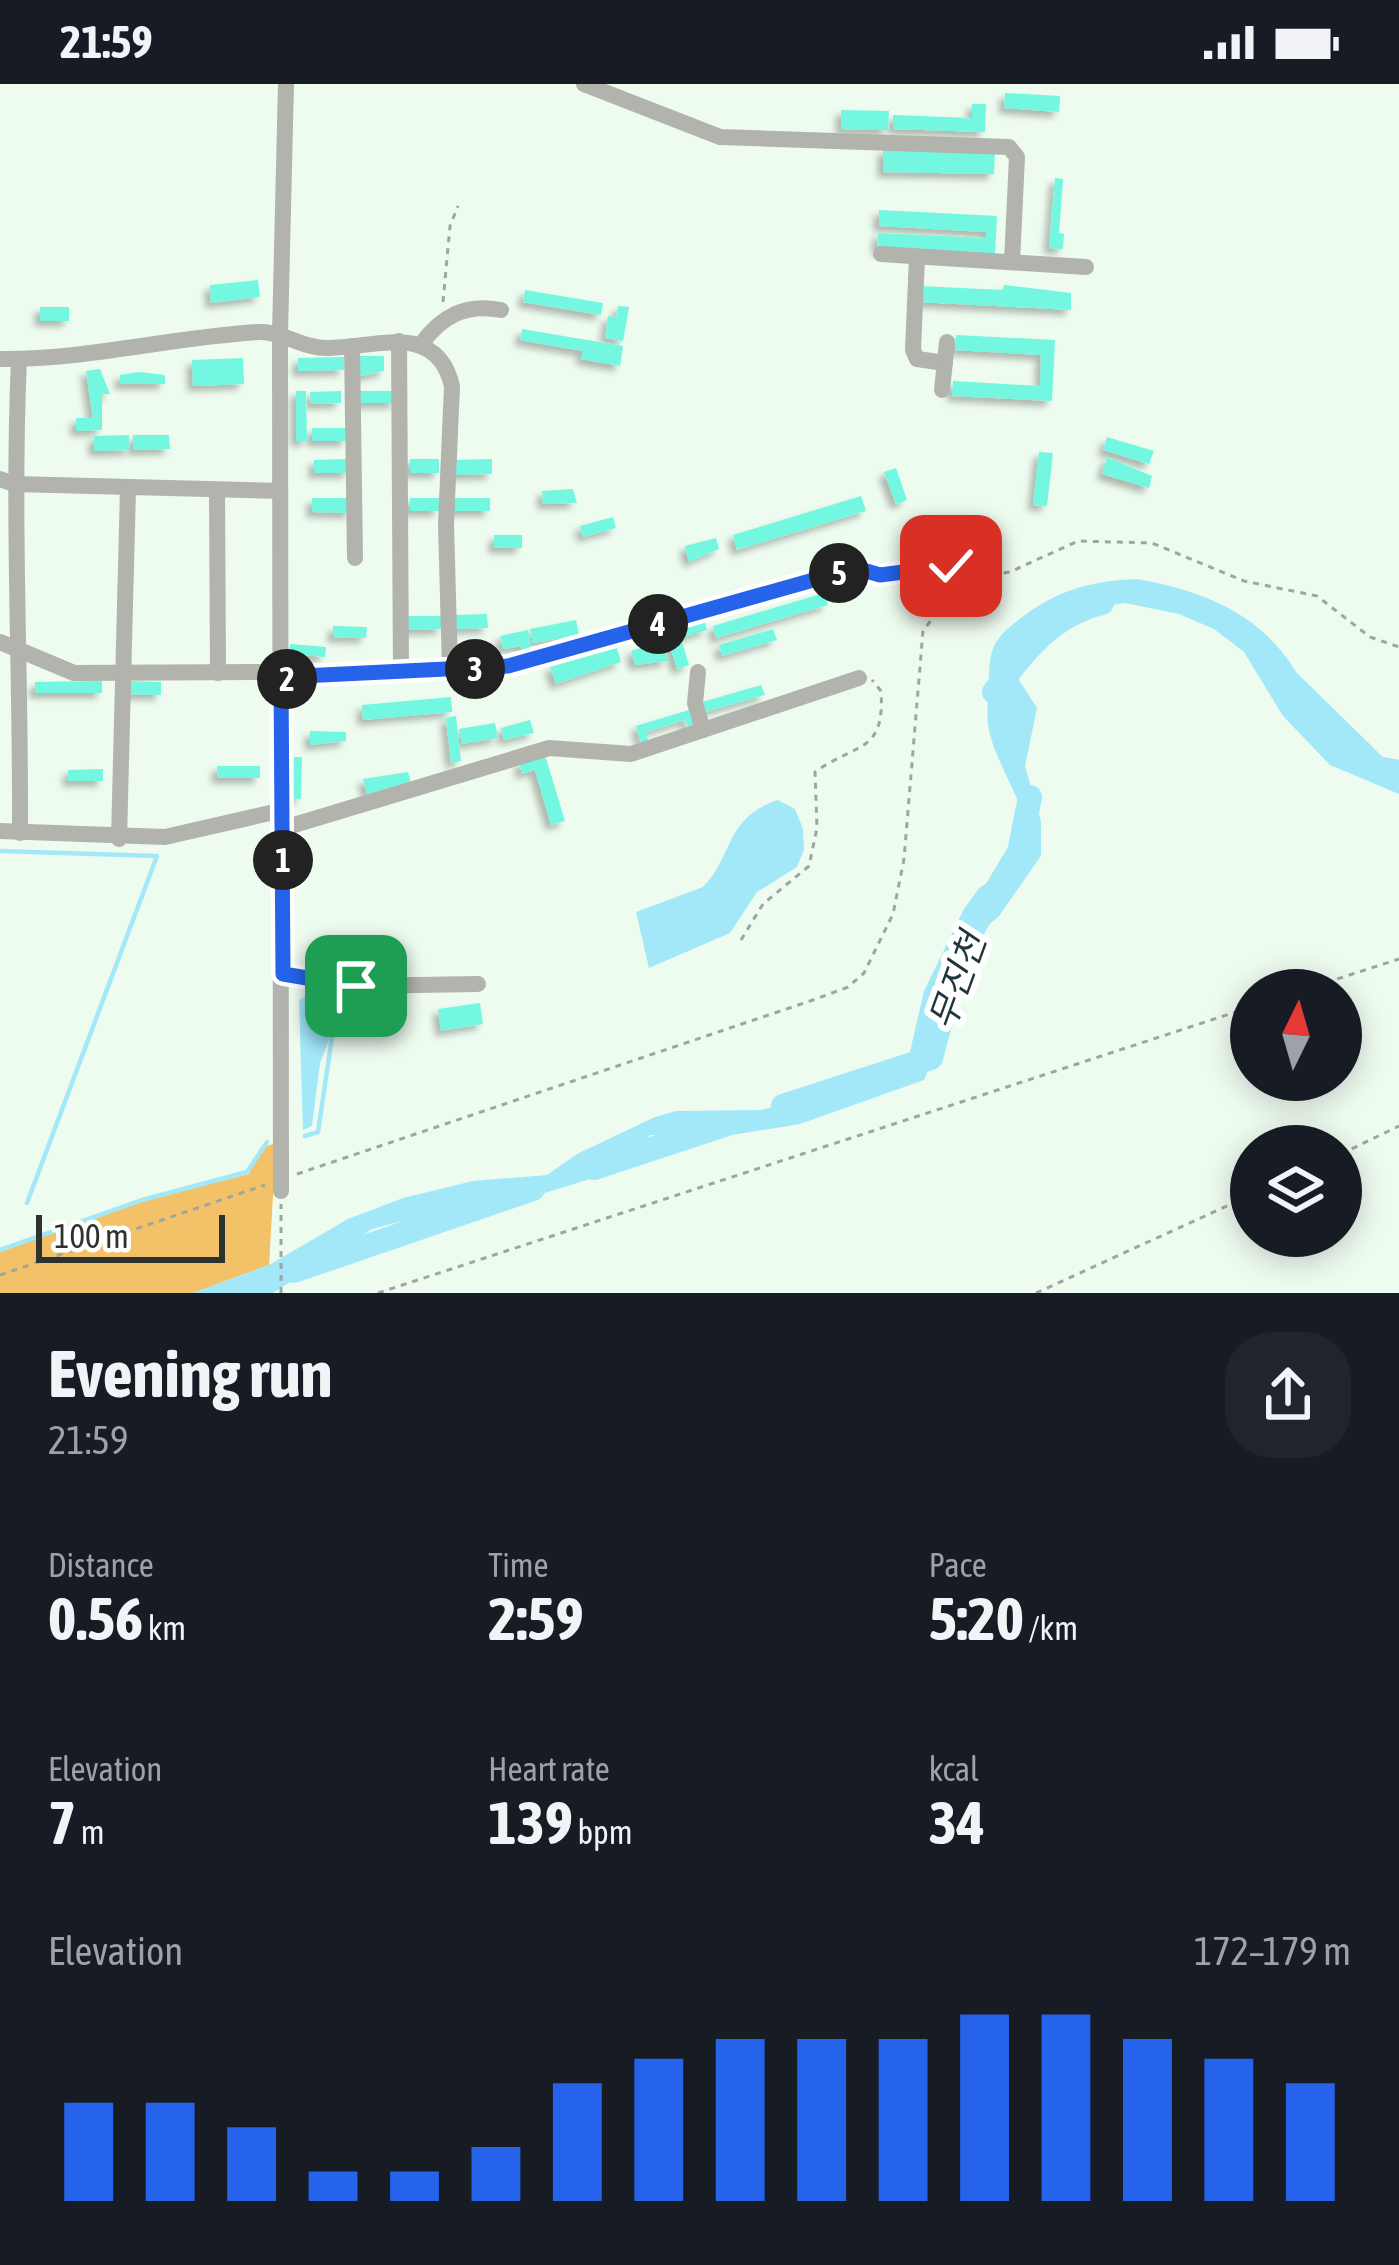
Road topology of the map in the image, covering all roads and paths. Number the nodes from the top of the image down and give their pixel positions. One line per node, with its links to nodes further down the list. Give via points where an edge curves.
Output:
1 (286, 84): 10 (street)
2 (584, 84): 6 (street, via 720,137 1009,147 1017,158)
3 (458, 206): 9 (path)
4 (881, 254): 5 (street)
5 (917, 256): 6 (street); 16 (street, via 913,350)
6 (1012, 262): 7 (street)
7 (1086, 267)
8 (501, 310): 9 (street, via 481,306)
9 (439, 321): 13 (street)
10 (280, 334): 14 (street, via 313,347); 15 (street); 21 (street)
11 (399, 341): 13 (street); 14 (street); 31 (street)
12 (946, 342): 16 (street)
13 (422, 343): 27 (street, via 448,368 452,386)
14 (352, 346): 22 (street)
15 (9, 359): 18 (street)
16 (945, 363): 17 (street)
17 (942, 390)
18 (7, 482): 19 (street); 26 (street)
19 (128, 488): 20 (street); 29 (street)
20 (217, 490): 21 (street); 30 (street)
21 (280, 491): 32 (street)
22 (355, 557)
23 (965, 578): 25 (path, via 1010,572 1078,541 1152,543 1244,581 1317,596 1370,637); 27 (street, via 935,564 880,575 856,568 508,666); 47 (path, via 923,631 900,888 864,973 813,1000)
24 (0, 642): 26 (street)
25 (1399, 647)
26 (22, 651): 29 (street, via 74,673); 37 (street)
27 (450, 671): 31 (street)
28 (698, 672): 34 (street)
29 (124, 673): 30 (street); 38 (street)
30 (218, 673): 32 (street)
31 (401, 674): 32 (street)
32 (281, 677): 35 (street)
33 (859, 678): 34 (street); 39 (path, via 881,691 883,722 870,743 815,772 809,866 763,904)
34 (703, 730): 35 (street, via 631,754 549,748)
35 (284, 819): 38 (street); 42 (street)
36 (0, 831): 37 (street)
37 (20, 833): 38 (street)
38 (119, 838)
39 (741, 940)
40 (1399, 958): 41 (path)
41 (1362, 970)
42 (283, 974): 43 (street, via 356,986); 47 (street)
43 (478, 984)
44 (1230, 1014): 51 (path)
45 (1399, 1126): 46 (path)
46 (1362, 1144)
47 (282, 1185): 49 (path); 50 (path)
48 (1230, 1205): 52 (path)
49 (0, 1275)
50 (281, 1293)
51 (378, 1293)
52 (1036, 1293)

